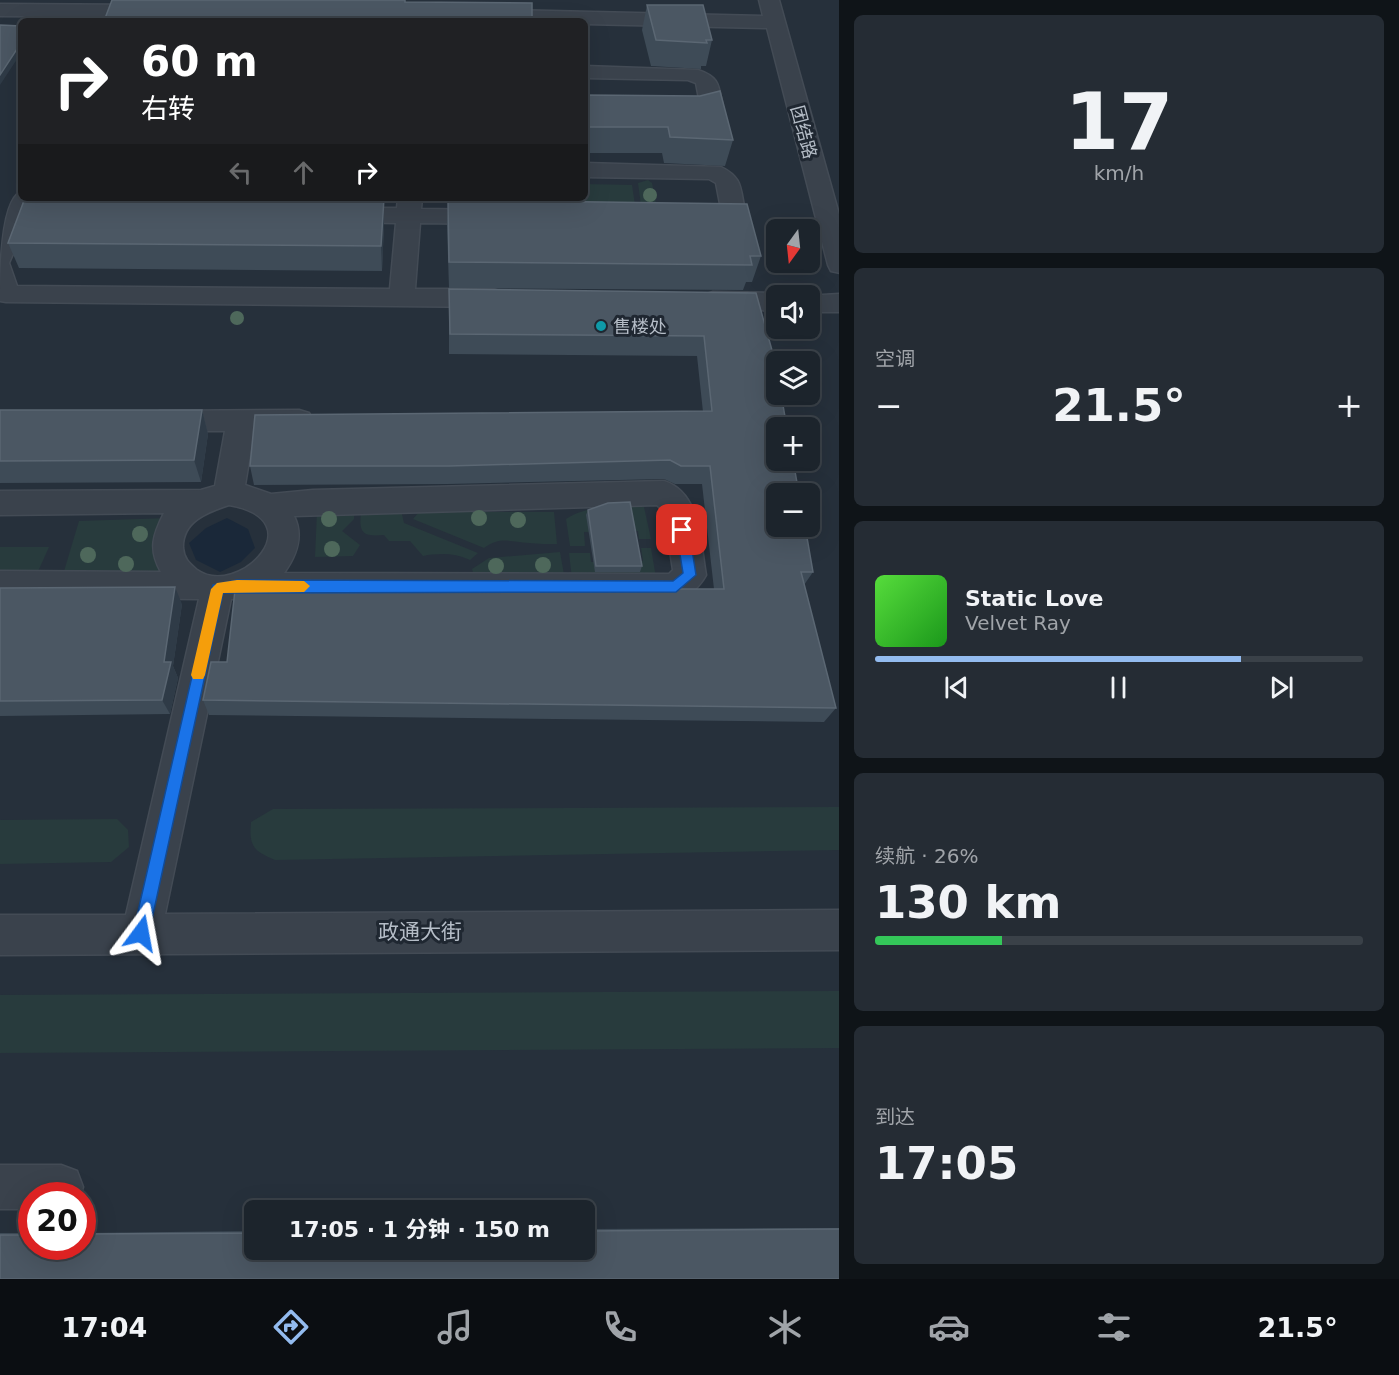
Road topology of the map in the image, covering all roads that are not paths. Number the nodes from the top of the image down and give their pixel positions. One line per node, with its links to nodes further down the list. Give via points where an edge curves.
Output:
1 (769, 0): 6 (street, 团结路)
2 (0, 10): 4 (street)
3 (173, 11): 4 (street)
4 (111, 16)
5 (424, 18): 6 (street, via 425,14)
6 (775, 22): 16 (street, 团结路)
7 (588, 72): 8 (street, via 691,74 706,80 712,108 693,113)
8 (661, 112)
9 (588, 170): 14 (street, via 712,172 727,180 733,211 722,220)
10 (24, 201): 15 (street)
11 (410, 207): 12 (street); 13 (street); 18 (street)
12 (316, 214)
13 (512, 217)
14 (677, 220)
15 (0, 258)
16 (839, 261)
17 (0, 268): 18 (street, via 6,294)
18 (402, 297): 19 (street)
19 (519, 298)
20 (683, 301): 21 (street)
21 (766, 302)
22 (820, 303): 23 (street)
23 (839, 303)
24 (324, 420): 26 (street)
25 (138, 421): 26 (street)
26 (241, 421): 27 (street)
27 (229, 493): 28 (street); 30 (street, via 247,495)
28 (198, 501): 29 (street); 32 (street, via 177,517 165,548 170,564 181,576)
29 (0, 504)
30 (269, 506): 32 (street, via 283,524 280,554 263,573); 32 (street, via 663,493 678,507 690,575 676,587)
31 (0, 584): 32 (street)
32 (217, 587): 34 (street)
33 (839, 930): 34 (street, 政通大街)
34 (141, 933): 35 (street, 政通大街)
35 (0, 935)
36 (0, 1187): 37 (street)
37 (18, 1187)

